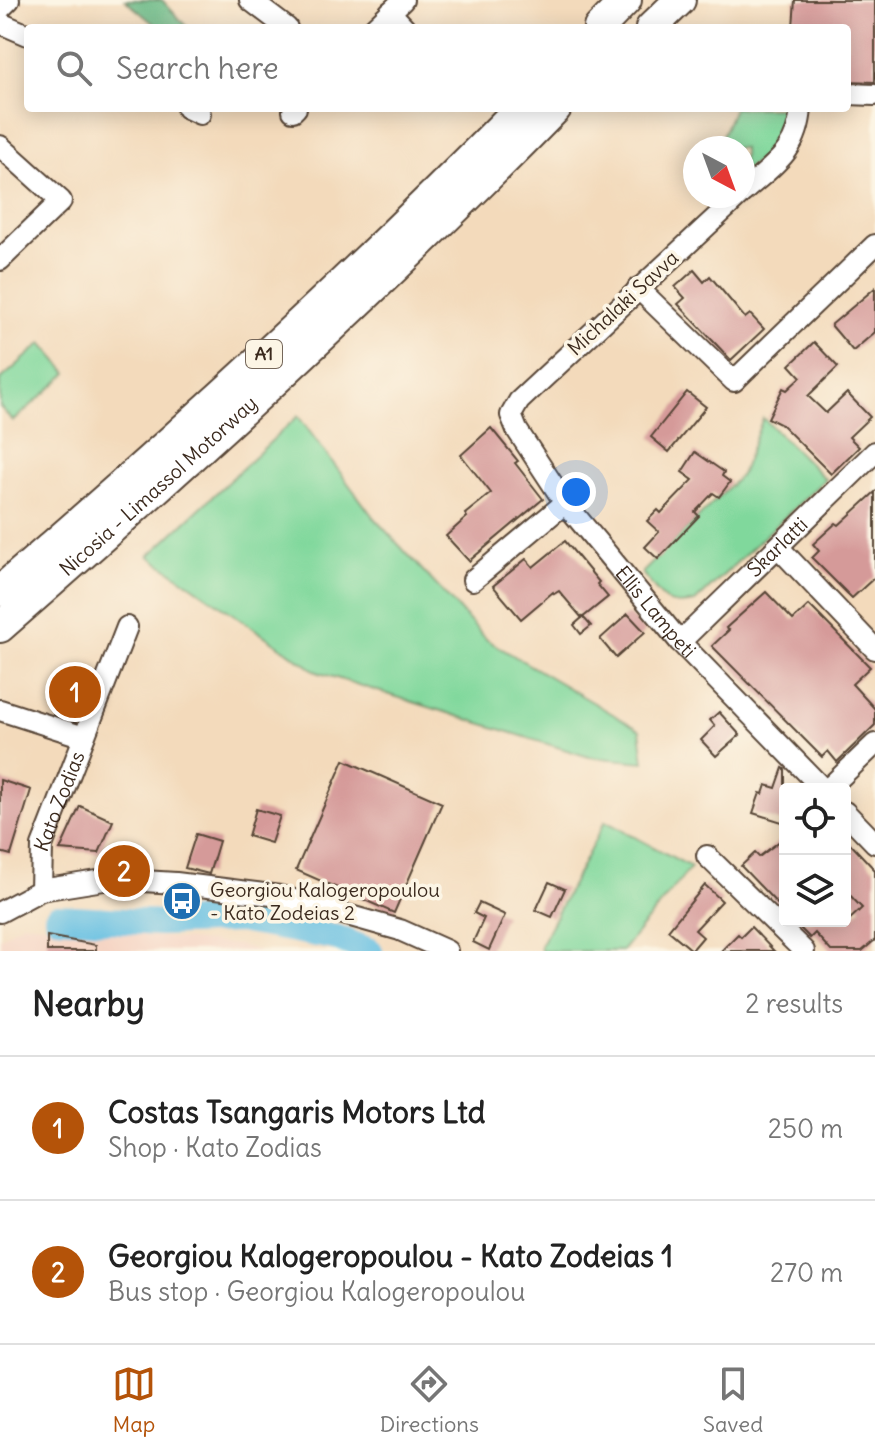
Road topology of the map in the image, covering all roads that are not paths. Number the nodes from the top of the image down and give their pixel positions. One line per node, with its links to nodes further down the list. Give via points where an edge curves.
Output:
1 (9, 0): 7 (street)
2 (250, 0): 9 (street)
3 (626, 0): 11 (highway)
4 (661, 0): 12 (highway)
5 (680, 0): 13 (highway)
6 (396, 6): 10 (street)
7 (0, 9)
8 (0, 23): 14 (street)
9 (282, 24)
10 (378, 24)
11 (603, 24)
12 (638, 24)
13 (655, 24)
14 (24, 33)
15 (851, 94): 16 (street)
16 (875, 95)
17 (516, 112): 33 (highway, Nicosia - Limassol Motorway / A1, via 421,210)
18 (552, 112): 24 (highway, Nicosia - Limassol Motorway / A1)
19 (566, 112): 24 (highway)
20 (801, 112): 22 (street, Michalaki Savva, via 800,131 787,153)
21 (0, 146): 26 (street, via 61,201)
22 (755, 182)
23 (726, 208): 27 (street, Michalaki Savva)
24 (438, 228): 34 (highway, Nicosia - Limassol Motorway / A1)
25 (875, 245): 27 (street, via 734,381)
26 (0, 260)
27 (638, 288): 28 (street, Michalaki Savva, via 519,401)
28 (511, 415): 30 (street, Ellis Lampeti)
29 (875, 453): 31 (street, Skarlatti)
30 (565, 503): 32 (street); 36 (street, Ellis Lampeti)
31 (778, 547): 36 (street, Skarlatti); 37 (street)
32 (473, 580)
33 (0, 591)
34 (0, 627)
35 (127, 627): 39 (street, Kato Zodias)
36 (680, 642): 41 (street, Ellis Lampeti)
37 (875, 649)
38 (0, 710): 39 (street)
39 (84, 737): 46 (street, Kato Zodias, via 42,846)
40 (875, 744): 42 (street)
41 (820, 783)
42 (833, 783)
43 (851, 818): 44 (street)
44 (875, 843)
45 (707, 856): 49 (street)
46 (41, 890): 47 (street); 48 (street, via 110,879 280,896 400,930)
47 (0, 912)
48 (447, 951)
49 (804, 951)

